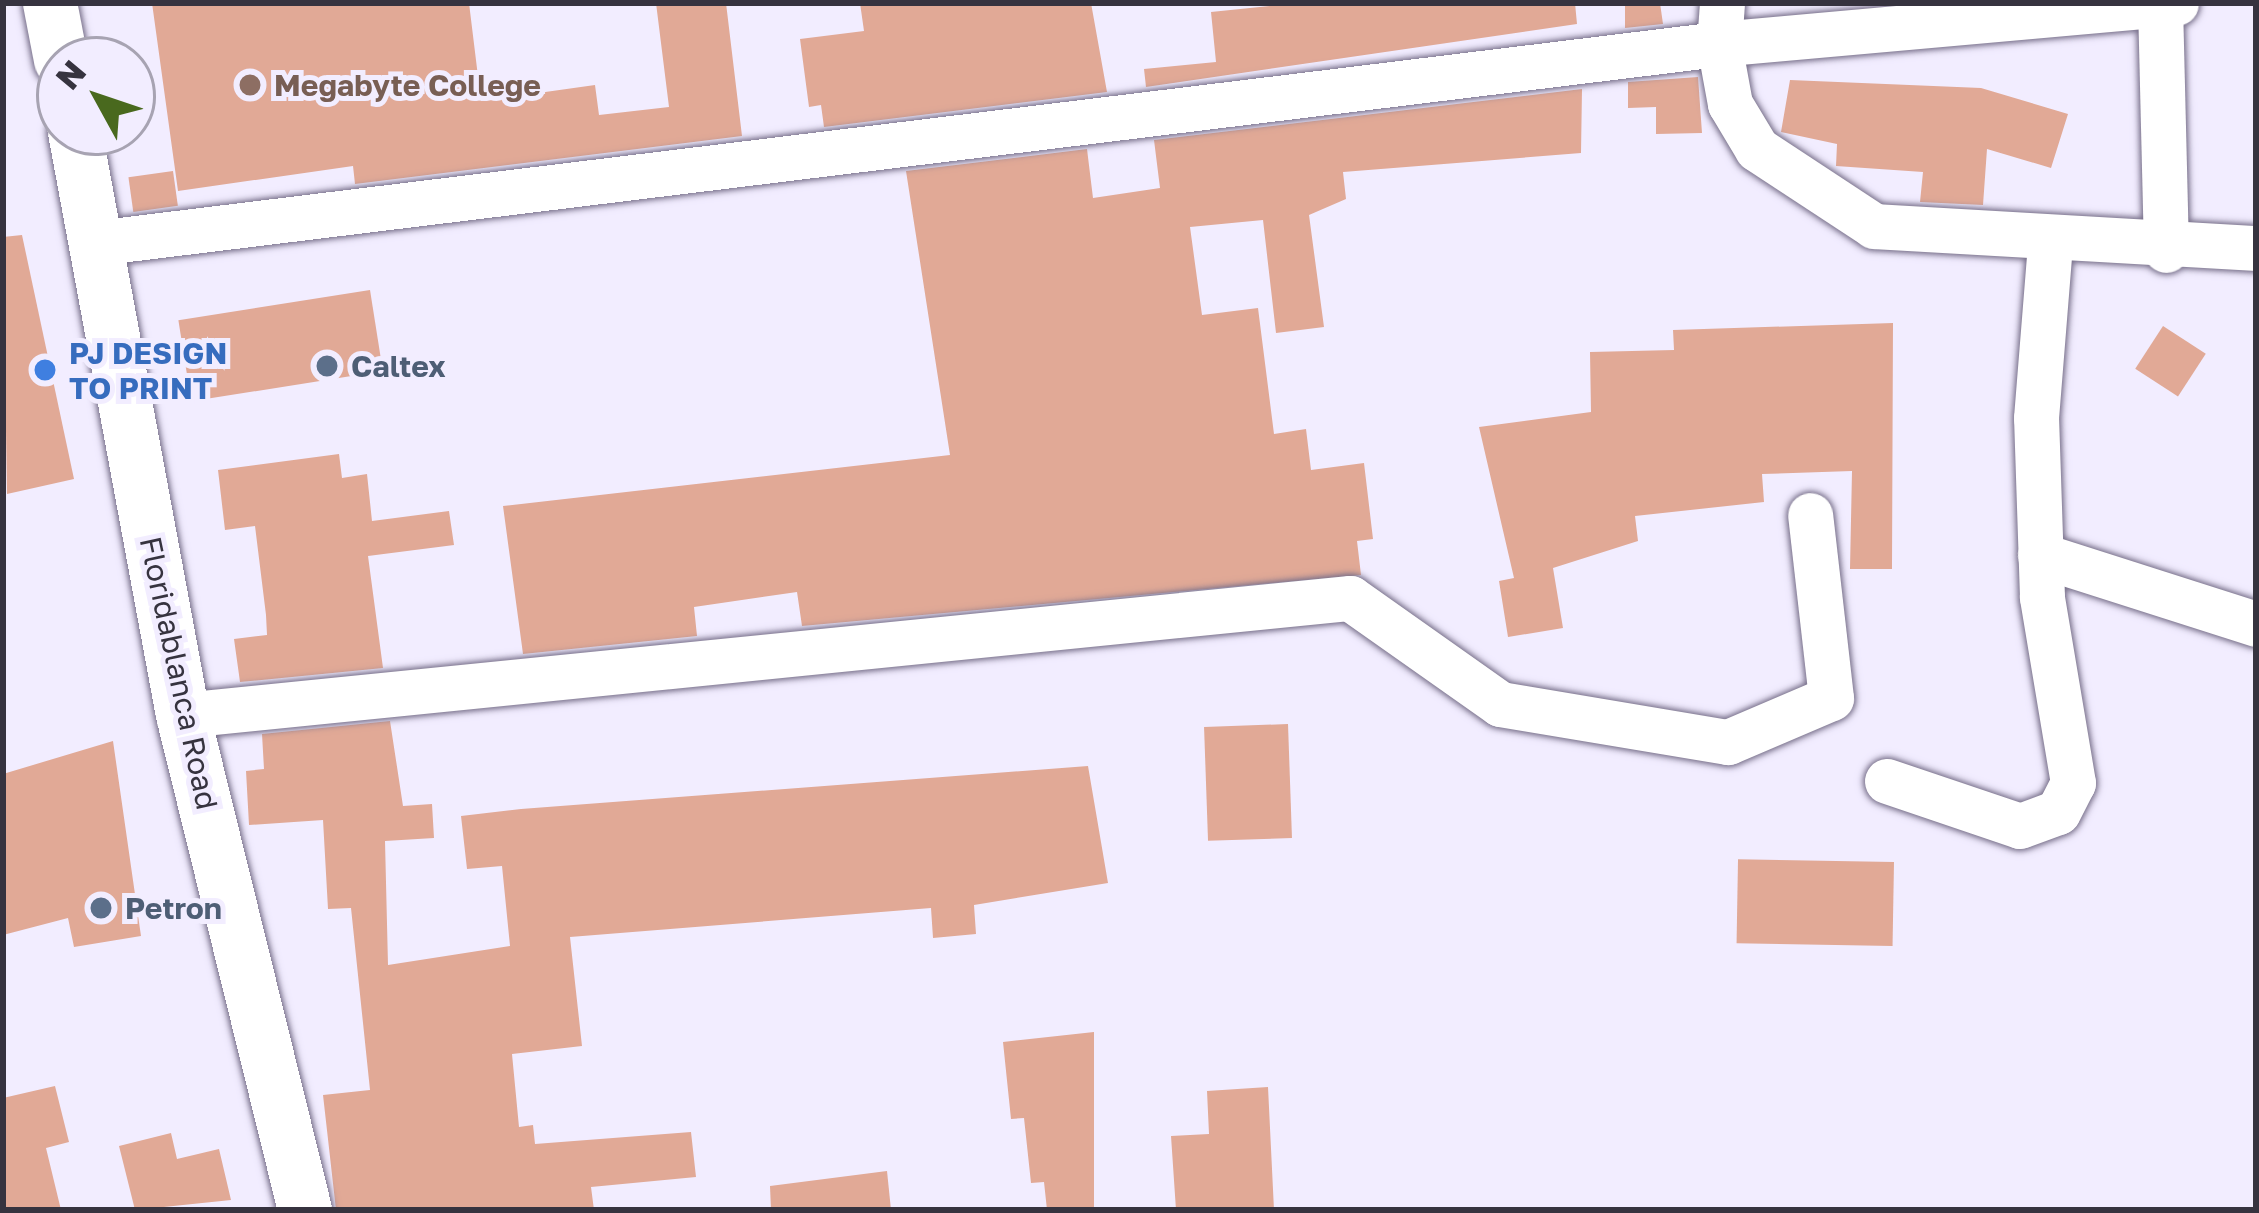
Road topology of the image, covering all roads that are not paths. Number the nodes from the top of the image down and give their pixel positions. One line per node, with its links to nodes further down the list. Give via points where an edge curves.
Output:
1 (50, 3): 5 (main road)
2 (2176, 3): 3 (street)
3 (2160, 4): 4 (street); 10 (street)
4 (1720, 24): 7 (street); 8 (street, via 1730,104 1757,149 1874,226)
5 (56, 36)
6 (79, 156): 7 (main road, Floridablanca Road)
7 (95, 243): 14 (main road, Floridablanca Road)
8 (2050, 244): 10 (street); 12 (street)
9 (2256, 248): 10 (street)
10 (2166, 250)
11 (1810, 515): 14 (street, via 1831,698 1728,742 1500,704 1350,598)
12 (2041, 555): 13 (street); 15 (street, via 2073,783 2058,812 2020,826)
13 (2256, 624)
14 (183, 715): 16 (main road, Floridablanca Road)
15 (1887, 781)
16 (305, 1210)

